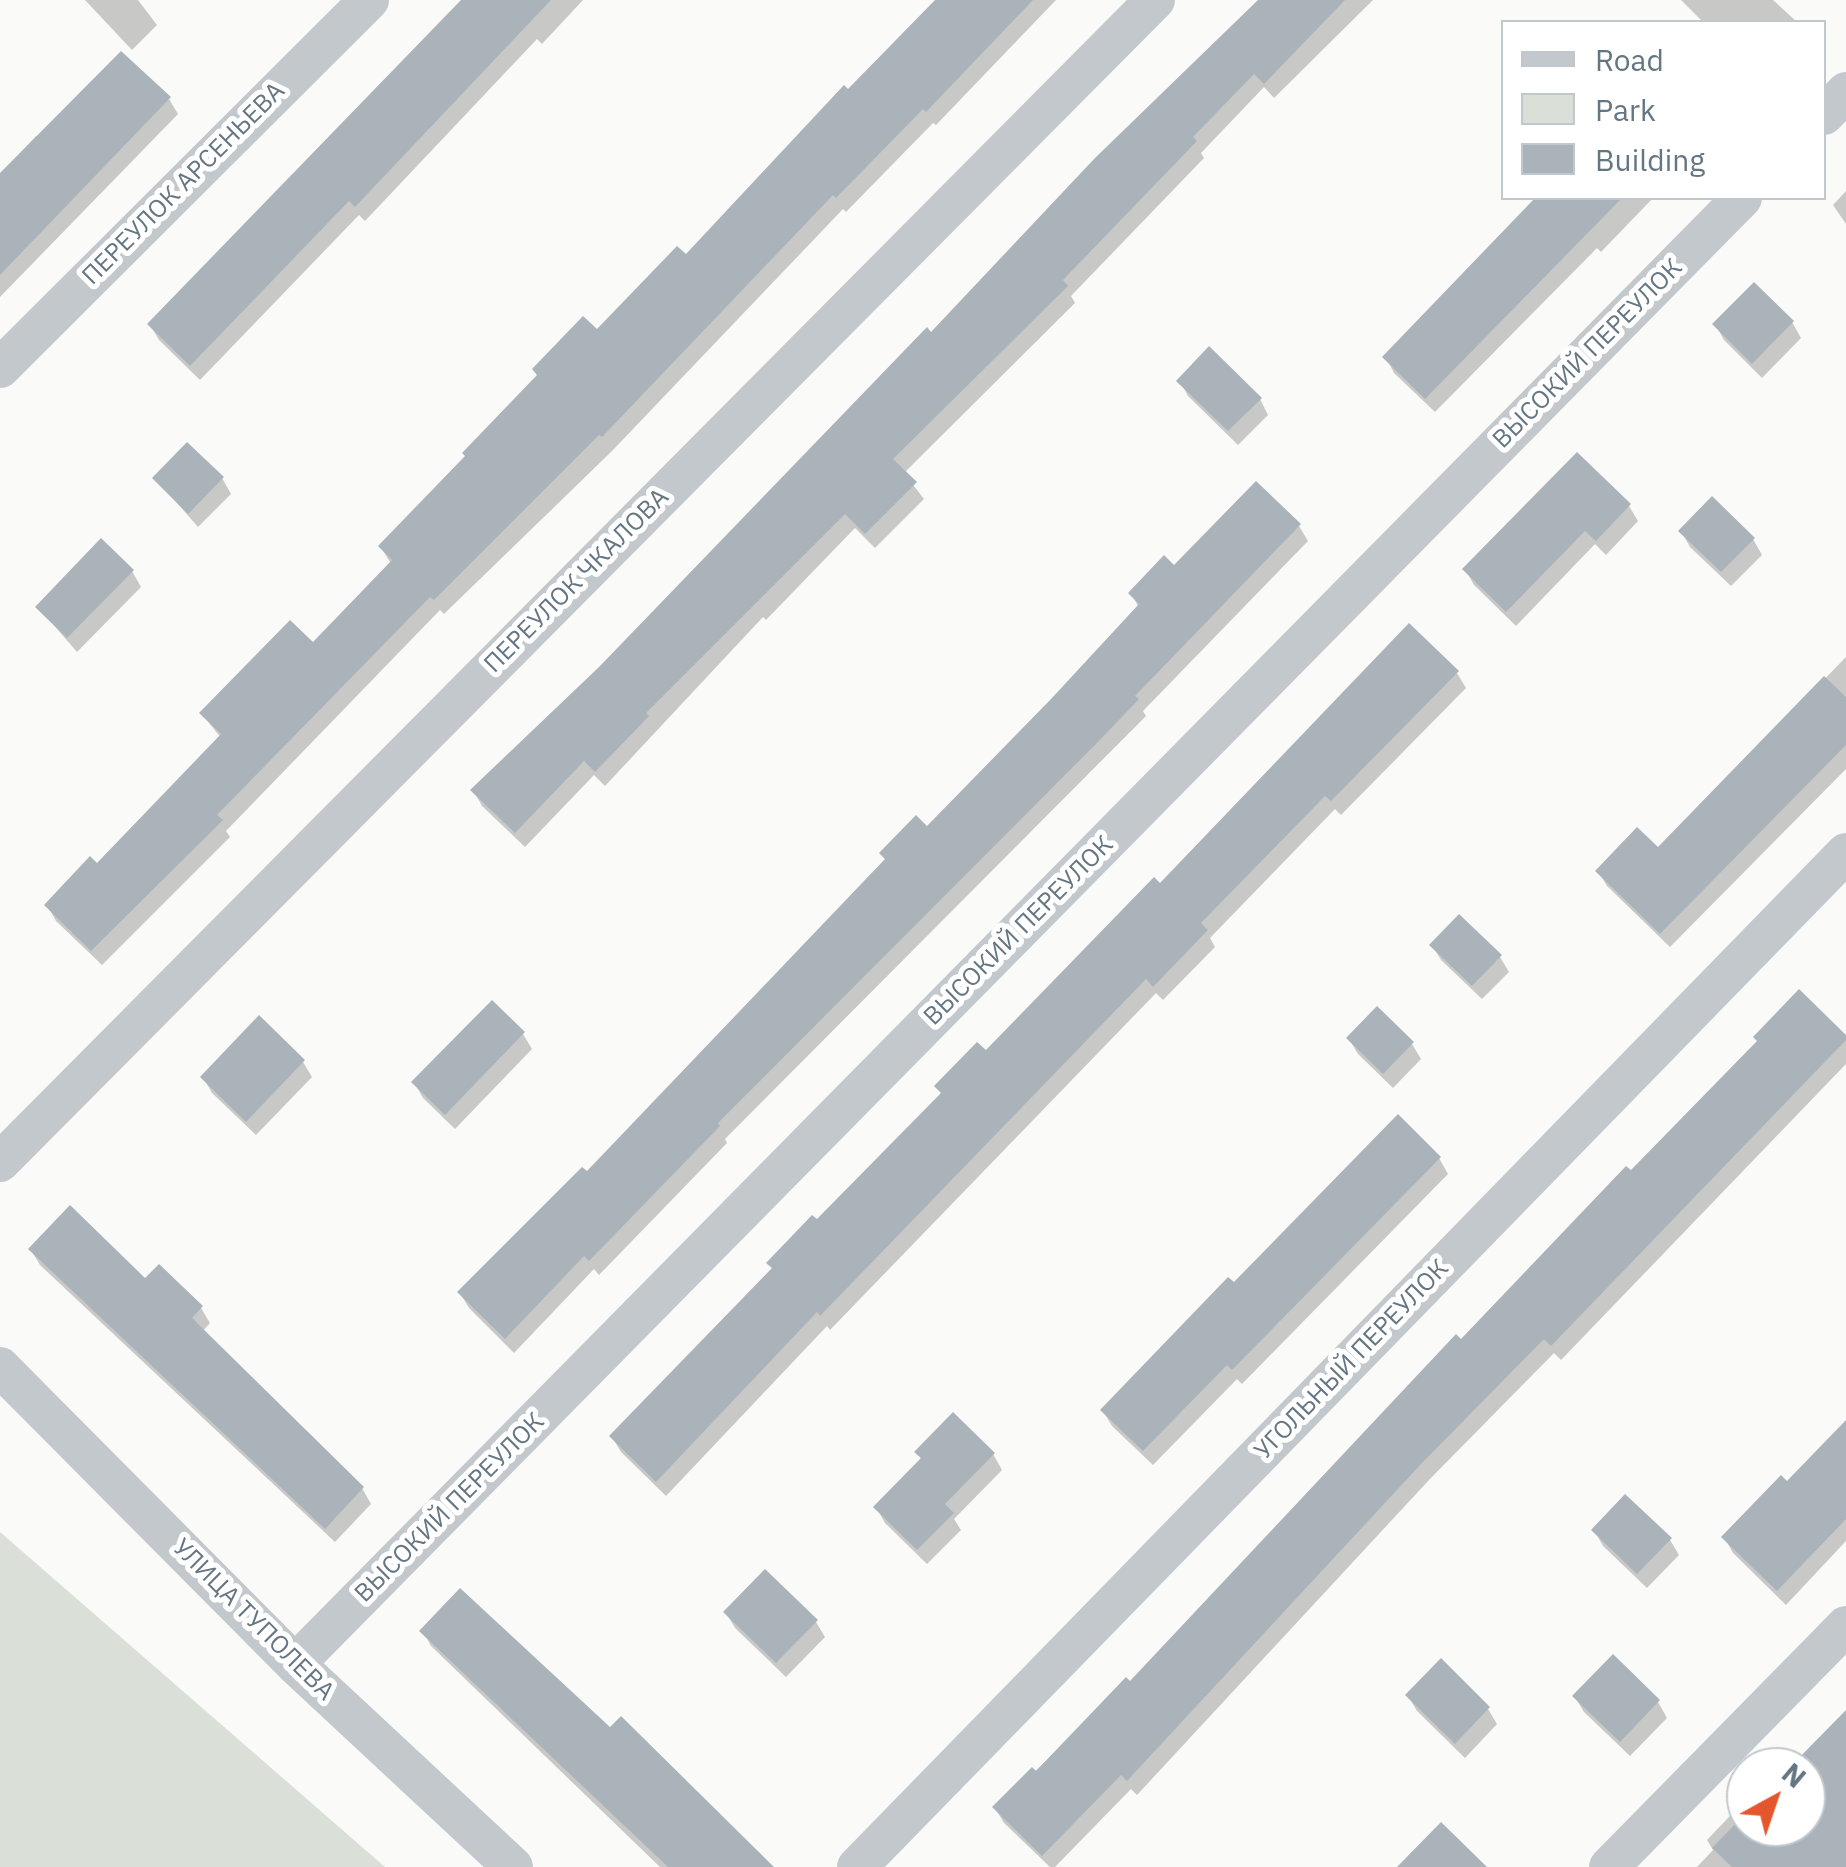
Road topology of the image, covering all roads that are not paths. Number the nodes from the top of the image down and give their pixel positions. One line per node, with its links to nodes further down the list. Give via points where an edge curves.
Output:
1 (369, 0): 6 (street, ПЕРЕУЛОК АРСЕНЬЕВА)
2 (1154, 0): 8 (street, ПЕРЕУЛОК ЧКАЛОВА)
3 (1846, 92): 4 (street)
4 (1826, 113)
5 (1740, 200): 11 (street, ВЫСОКИЙ ПЕРЕУЛОК)
6 (0, 368)
7 (1846, 854): 13 (street, УГОЛЬНЫЙ ПЕРЕУЛОК)
8 (0, 1162)
9 (0, 1368): 11 (street, УЛИЦА ТУПОЛЕВА)
10 (1846, 1626): 14 (street)
11 (295, 1664): 12 (street, УЛИЦА ТУПОЛЕВА)
12 (513, 1867)
13 (857, 1867)
14 (1609, 1867)

